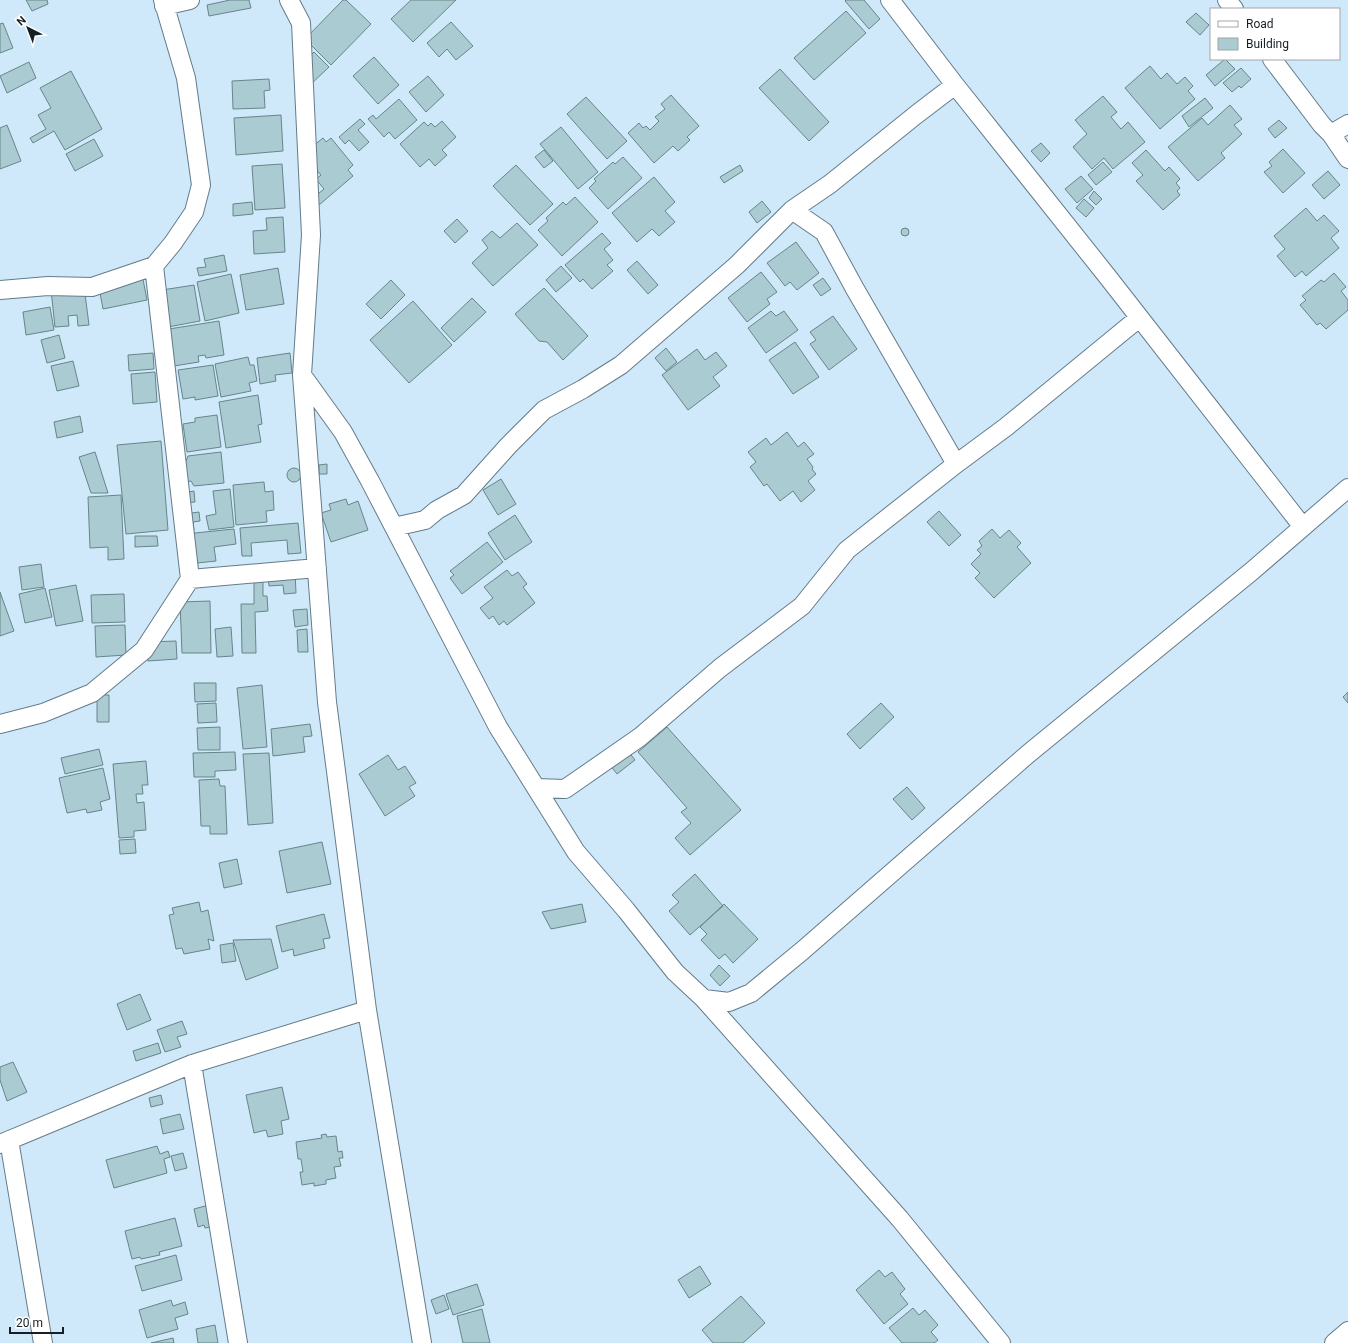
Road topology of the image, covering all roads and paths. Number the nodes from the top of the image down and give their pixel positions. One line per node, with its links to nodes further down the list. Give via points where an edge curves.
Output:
1 (190, 0): 4 (street)
2 (289, 0): 14 (street, via 301,23 311,235)
3 (890, 0): 6 (street)
4 (163, 3): 11 (street, via 186,78 201,185 194,212)
5 (1273, 60): 8 (street)
6 (955, 85): 10 (street, via 830,184); 13 (street)
7 (1348, 124): 8 (street)
8 (1331, 134): 9 (street)
9 (1348, 159)
10 (792, 210): 15 (street, via 824,232); 17 (street, via 737,265 621,366 544,410 464,495 425,520)
11 (154, 266): 12 (street, via 92,287 48,286); 20 (street)
12 (0, 290)
13 (1139, 318): 15 (street, via 1006,427); 18 (street)
14 (302, 375): 17 (street, via 343,432); 19 (street)
15 (956, 464): 22 (street, via 847,550 802,606 720,668 640,737 565,790)
16 (1348, 488): 18 (street)
17 (394, 527): 22 (street, via 498,726)
18 (1303, 527): 23 (street, via 1028,754 751,993 729,1002)
19 (317, 568): 20 (street); 24 (street, via 328,702)
20 (190, 579): 21 (street, via 144,650 92,693 43,713)
21 (0, 724)
22 (536, 788): 23 (street, via 576,852 675,972)
23 (704, 999): 31 (street, via 900,1220)
24 (367, 1010): 25 (street); 30 (street)
25 (192, 1064): 26 (street); 29 (street)
26 (5, 1142): 28 (street)
27 (1348, 1331): 32 (street)
28 (43, 1343)
29 (238, 1343)
30 (422, 1343)
31 (1002, 1343)
32 (1334, 1343)

